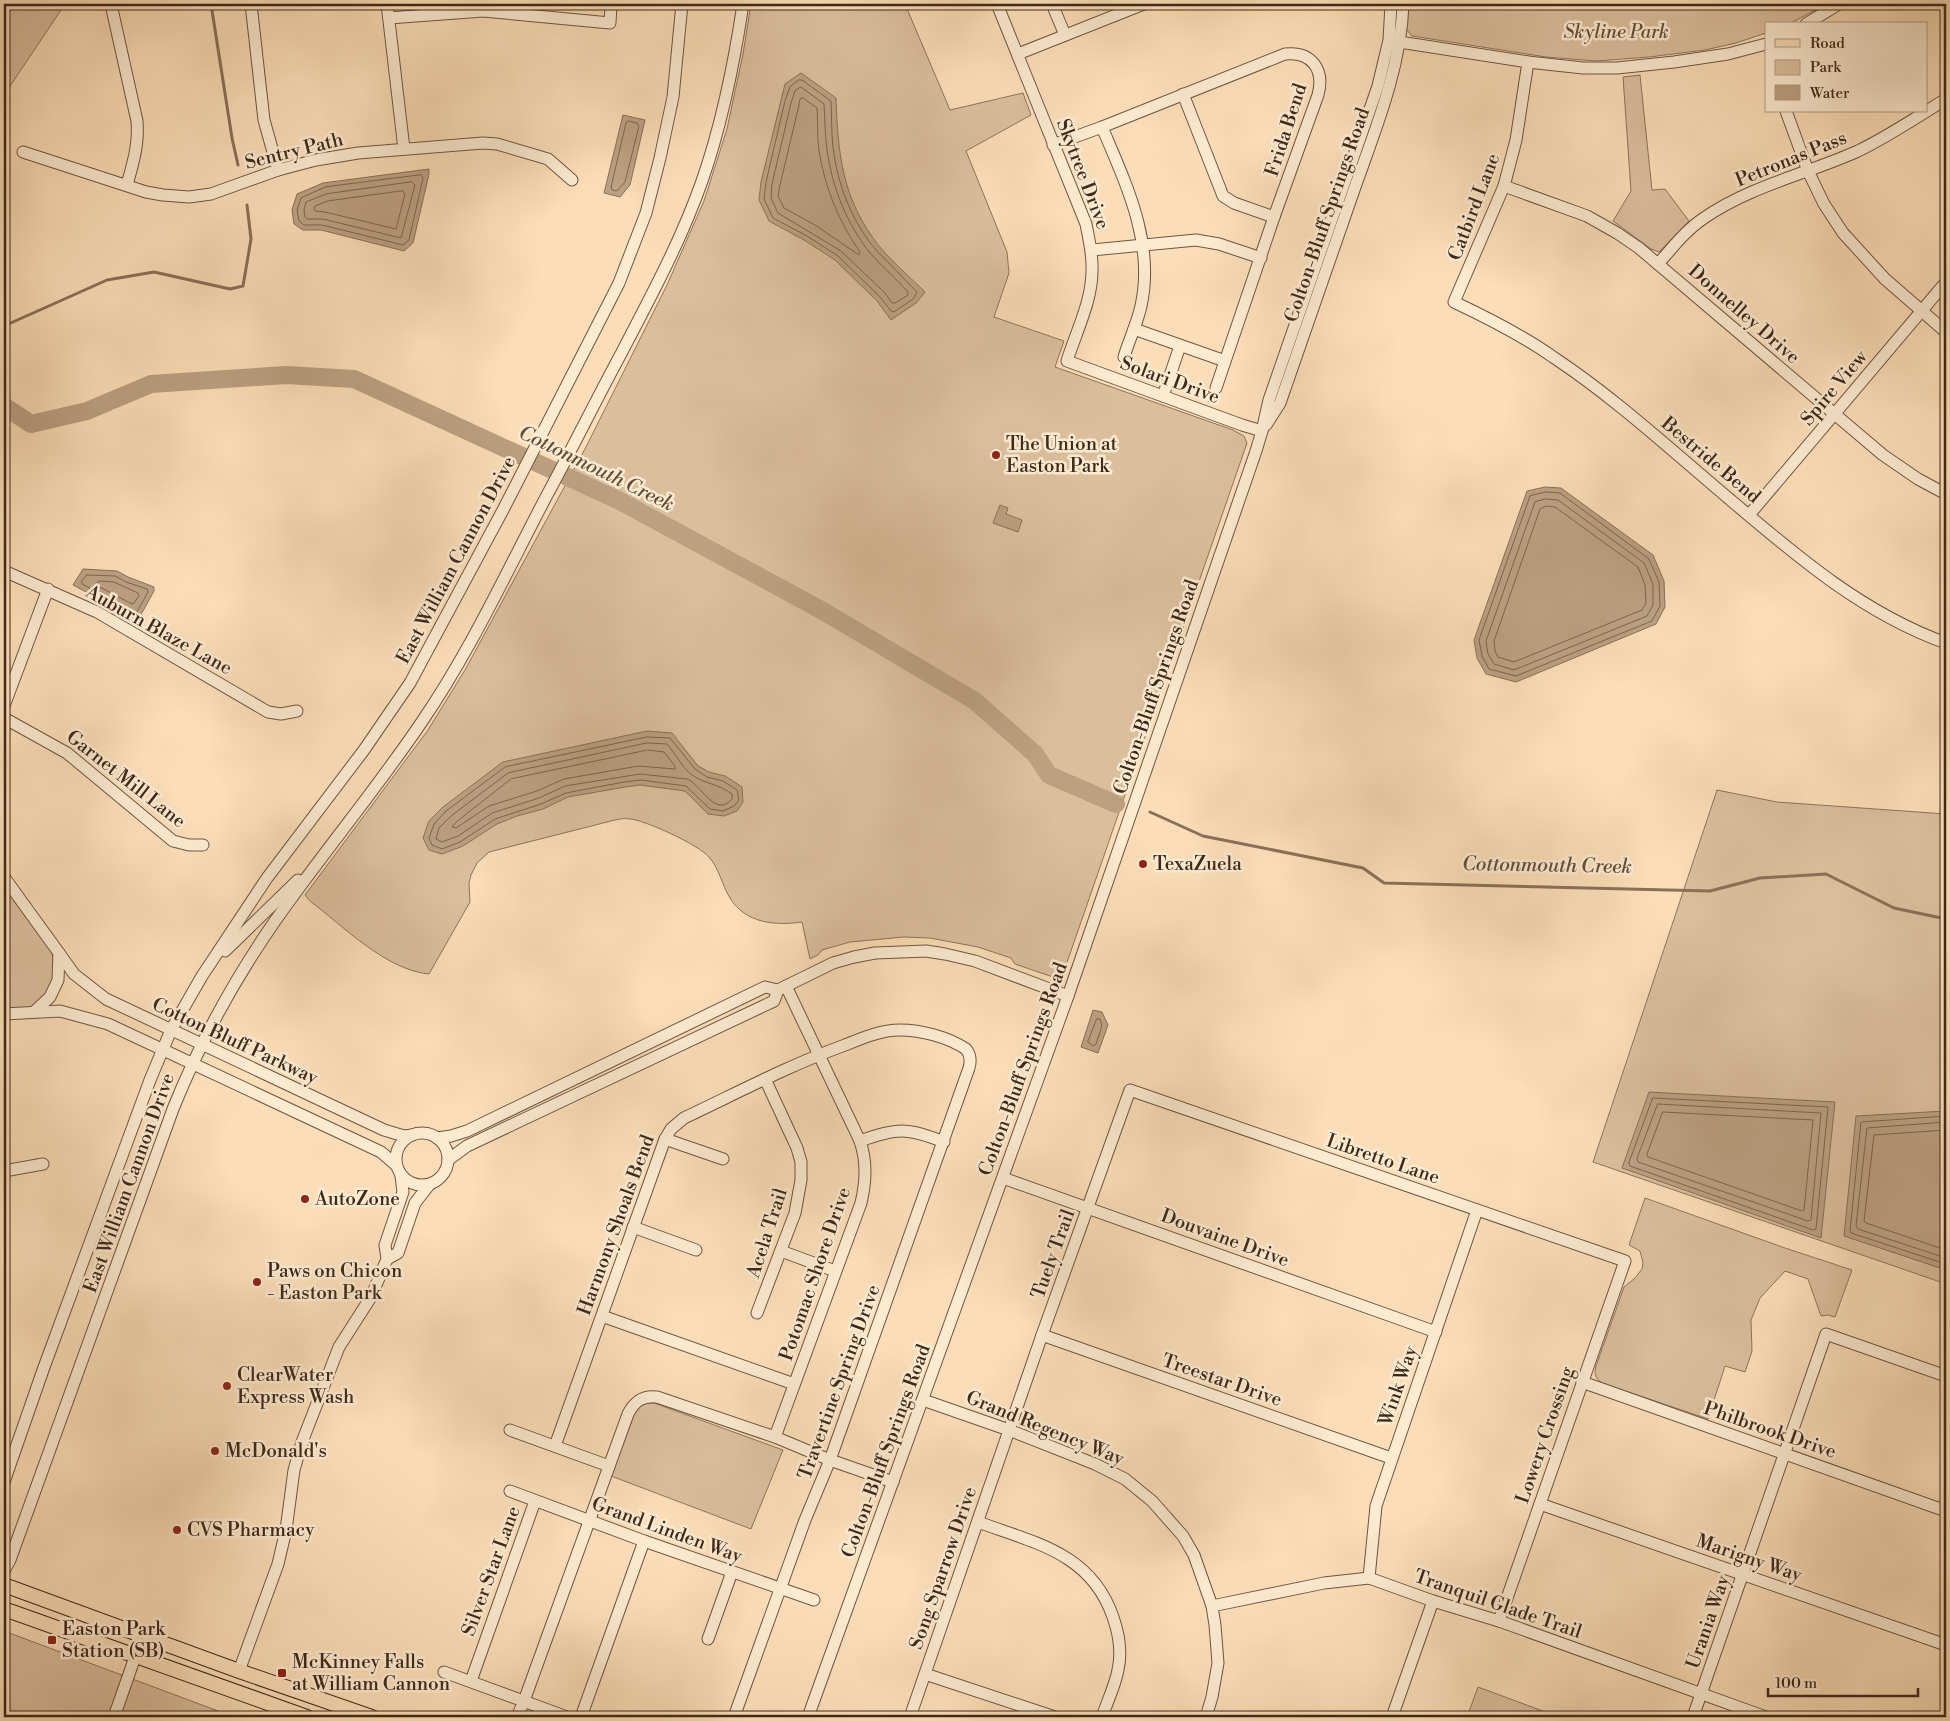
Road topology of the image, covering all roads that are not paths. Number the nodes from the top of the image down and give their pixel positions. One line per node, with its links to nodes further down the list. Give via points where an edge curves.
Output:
1 (251, 4): 29 (street, via 264,120)
2 (387, 4): 13 (street)
3 (611, 4): 13 (street, via 610,23 483,11)
4 (682, 4): 64 (street, East William Cannon Drive, via 673,97 646,213 619,283 410,683 364,750 267,878)
5 (744, 4): 60 (street, East William Cannon Drive, via 727,97 702,180 672,255 446,685)
6 (998, 4): 18 (street, Skytree Drive)
7 (1052, 4): 15 (street)
8 (1144, 4): 15 (street)
9 (1391, 4): 16 (street, Colton-Bluff Springs Road)
10 (1403, 4): 16 (street, Colton-Bluff Springs Road)
11 (1839, 4): 14 (street)
12 (112, 9): 32 (street, via 138,128)
13 (389, 18): 27 (street)
14 (1809, 22)
15 (1064, 35): 18 (street)
16 (1395, 41): 19 (street); 51 (street, Colton-Bluff Springs Road, via 1395,65 1378,122 1280,403)
17 (1765, 49): 19 (street, via 1617,68)
18 (1018, 54): 26 (street, Skytree Drive)
19 (1528, 62): 33 (street, Catbird Lane, via 1516,140)
20 (1183, 94): 25 (street, Frida Bend); 34 (street, via 1223,196); 34 (street, Frida Bend, via 1285,54 1299,53 1313,62 1320,85)
21 (1946, 99): 22 (street, Petronas Pass)
22 (1928, 110)
23 (1786, 112): 30 (street)
24 (1925, 112): 30 (street, Petronas Pass, via 1881,139)
25 (1102, 127): 26 (street, Frida Bend); 35 (street, via 1132,202)
26 (1053, 145): 36 (street, Skytree Drive, via 1086,224)
27 (404, 149): 29 (street, Sentry Path, via 326,158); 31 (street, Sentry Path, via 497,144 548,159)
28 (23, 152): 32 (street, Sentry Path)
29 (278, 170): 32 (street, Sentry Path, via 210,194 189,197 163,196)
30 (1808, 171): 38 (street, Petronas Pass, via 1745,196 1704,218 1686,232); 41 (street, via 1843,233 1885,279)
31 (572, 180)
32 (127, 185)
33 (1504, 186): 38 (street, Donnelley Drive, via 1587,216 1617,233); 40 (street, Catbird Lane)
34 (1274, 217): 37 (street, Frida Bend)
35 (1143, 244): 36 (street); 37 (street, via 1196,240); 42 (street, via 1144,286)
36 (1092, 250): 46 (street, Skytree Drive, via 1088,295)
37 (1261, 258): 47 (street, Frida Bend)
38 (1658, 264): 50 (street, Donnelley Drive)
39 (1946, 282): 41 (street, Spire View)
40 (1454, 302): 53 (street, Bestride Bend, via 1553,356 1606,396)
41 (1922, 311): 43 (street); 50 (street, Spire View)
42 (1134, 329): 44 (street); 45 (street)
43 (1946, 332)
44 (1180, 346): 47 (street); 49 (street)
45 (1124, 357)
46 (1067, 361): 49 (street, Solari Drive)
47 (1225, 361): 48 (street, Frida Bend)
48 (1216, 388)
49 (1163, 396): 51 (street, Solari Drive)
50 (1835, 415): 52 (street, Donnelley Drive, via 1883,455); 53 (street, Spire View)
51 (1262, 431): 66 (street, Colton-Bluff Springs Road)
52 (1946, 494)
53 (1749, 516): 56 (street, Bestride Bend, via 1800,559 1847,591 1890,617)
54 (4, 571): 55 (street, Auburn Blaze Lane)
55 (48, 589): 57 (street); 58 (street, Auburn Blaze Lane, via 97,612 268,712)
56 (1946, 643)
57 (4, 706)
58 (297, 711)
59 (4, 718): 61 (street, Garnet Mill Lane, via 67,753 173,841)
60 (339, 836): 64 (street, East William Cannon Drive); 70 (street, East William Cannon Drive, via 256,949)
61 (203, 845)
62 (4, 877): 63 (street, Cotton Bluff Parkway)
63 (59, 953): 67 (street, via 58,980 50,997); 69 (street, Cotton Bluff Parkway, via 74,974 106,999)
64 (202, 976): 69 (street, East William Cannon Drive)
65 (782, 988): 66 (street, via 833,963 854,957 926,951 975,961); 72 (street, Potomac Shore Drive); 78 (street, via 766,986 467,1131); 82 (street, via 774,1001 467,1146)
66 (1068, 996): 88 (street, Colton-Bluff Springs Road)
67 (34, 1012): 68 (street, Cotton Bluff Parkway); 71 (street, Cotton Bluff Parkway, via 60,1011 92,1019)
68 (4, 1014)
69 (171, 1030): 70 (street, Cotton Bluff Parkway); 71 (street, East William Cannon Drive)
70 (200, 1045): 74 (street, East William Cannon Drive); 77 (street, Cotton Bluff Parkway, via 384,1130)
71 (162, 1050): 74 (street, Cotton Bluff Parkway); 114 (street, East William Cannon Drive)
72 (818, 1055): 73 (street, Harmony Shoals Bend, via 883,1032 899,1030 934,1035 961,1046); 75 (street, Harmony Shoals Bend); 80 (street, Potomac Shore Drive)
73 (970, 1056): 81 (street, Travertine Spring Drive, via 970,1068)
74 (192, 1063): 85 (street, Cotton Bluff Parkway, via 381,1152); 123 (street, East William Cannon Drive)
75 (765, 1079): 79 (street, Harmony Shoals Bend, via 684,1118); 94 (street, Acela Trail, via 791,1132 801,1162 800,1196)
76 (1130, 1090): 90 (street, Tuely Trail); 91 (street, Libretto Lane)
77 (412, 1135): 78 (street, via 422,1133); 85 (street, via 398,1149)
78 (437, 1138): 82 (street, via 444,1145)
79 (665, 1139): 83 (street); 92 (street, Harmony Shoals Bend)
80 (860, 1141): 81 (street, via 894,1130 917,1132); 97 (street, Potomac Shore Drive, via 865,1160 864,1189)
81 (944, 1142): 112 (street, Travertine Spring Drive)
82 (448, 1160): 89 (street, via 442,1177)
83 (724, 1160)
84 (43, 1164): 86 (street)
85 (396, 1164): 87 (street)
86 (4, 1171)
87 (401, 1176): 89 (street, via 415,1185); 95 (street, via 403,1192 385,1245)
88 (1003, 1178): 90 (street, Douvaine Drive); 105 (street, Colton-Bluff Springs Road)
89 (428, 1185): 95 (street, via 415,1203 398,1252)
90 (1088, 1208): 100 (street, Douvaine Drive); 101 (street, Tuely Trail)
91 (1477, 1210): 96 (street, Libretto Lane); 100 (street, Wink Way)
92 (633, 1227): 93 (street); 99 (street, Harmony Shoals Bend)
93 (696, 1250)
94 (781, 1251): 97 (street); 98 (street, Acela Trail)
95 (387, 1259): 137 (street, via 371,1297 333,1359 302,1442 278,1564)
96 (1624, 1261): 103 (street, Lowery Crossing)
97 (835, 1271): 104 (street, Potomac Shore Drive)
98 (757, 1314)
99 (602, 1316): 104 (street); 109 (street, Harmony Shoals Bend)
100 (1436, 1332): 111 (street, Wink Way)
101 (1042, 1335): 107 (street, Tuely Trail); 111 (street, Treestar Drive)
102 (1946, 1376): 110 (street, Urania Way, via 1826,1334)
103 (1582, 1382): 110 (street, Philbrook Drive); 118 (street, Lowery Crossing)
104 (794, 1384): 108 (street, Potomac Shore Drive)
105 (923, 1400): 107 (street, Grand Regency Way); 115 (street, Colton-Bluff Springs Road)
106 (510, 1430): 109 (street)
107 (1009, 1430): 121 (street, Song Sparrow Drive); 131 (street, Grand Regency Way, via 1110,1471 1152,1502 1183,1536)
108 (775, 1437): 112 (street); 113 (street, via 651,1396 644,1397 632,1406)
109 (555, 1446): 113 (street)
110 (1785, 1454): 119 (street, Philbrook Drive); 125 (street, Urania Way)
111 (1391, 1458): 126 (street, Wink Way, via 1376,1506)
112 (830, 1460): 115 (street); 128 (street, Travertine Spring Drive)
113 (609, 1466): 120 (street)
114 (4, 1482)
115 (893, 1482): 150 (street, Colton-Bluff Springs Road)
116 (510, 1491): 117 (street, Grand Linden Way)
117 (535, 1501): 120 (street, Grand Linden Way); 140 (street, Silver Star Lane)
118 (1540, 1504): 125 (street, Marigny Way); 133 (street, Lowery Crossing)
119 (1946, 1511)
120 (590, 1521): 122 (street, Grand Linden Way); 142 (street)
121 (978, 1522): 139 (street, Song Sparrow Drive); 153 (street, via 1066,1557 1090,1575 1100,1588 1116,1625 1120,1655 1118,1671)
122 (644, 1541): 124 (street, Grand Linden Way); 148 (street)
123 (4, 1570)
124 (732, 1572): 128 (street, Grand Linden Way); 134 (street)
125 (1743, 1574): 135 (street, Marigny Way); 141 (street, Urania Way)
126 (1368, 1578): 130 (street, Tranquil Glade Trail); 131 (street, Tranquil Glade Trail, via 1324,1583)
127 (4, 1584): 137 (main road)
128 (780, 1588): 129 (street, Grand Linden Way); 149 (street, Travertine Spring Drive)
129 (814, 1600)
130 (1433, 1601): 133 (street, Tranquil Glade Trail); 155 (street)
131 (1212, 1606): 154 (street, Grand Regency Way, via 1218,1662)
132 (4, 1609): 136 (main road)
133 (1499, 1621): 141 (street, Tranquil Glade Trail)
134 (708, 1639)
135 (1946, 1646)
136 (135, 1657): 143 (street); 144 (main road)
137 (239, 1671): 145 (main road)
138 (444, 1672): 140 (street)
139 (925, 1674): 151 (street, Song Sparrow Drive); 152 (street)
140 (471, 1681): 142 (street)
141 (1701, 1695): 156 (street, Urania Way); 157 (street, Tranquil Glade Trail)
142 (524, 1701): 146 (street); 147 (street)
143 (114, 1717)
144 (307, 1717)
145 (372, 1717)
146 (517, 1717)
147 (567, 1717)
148 (582, 1717)
149 (734, 1717)
150 (808, 1717)
151 (910, 1717)
152 (1055, 1717)
153 (1102, 1717)
154 (1206, 1717)
155 (1392, 1717)
156 (1693, 1717)
157 (1766, 1717)

